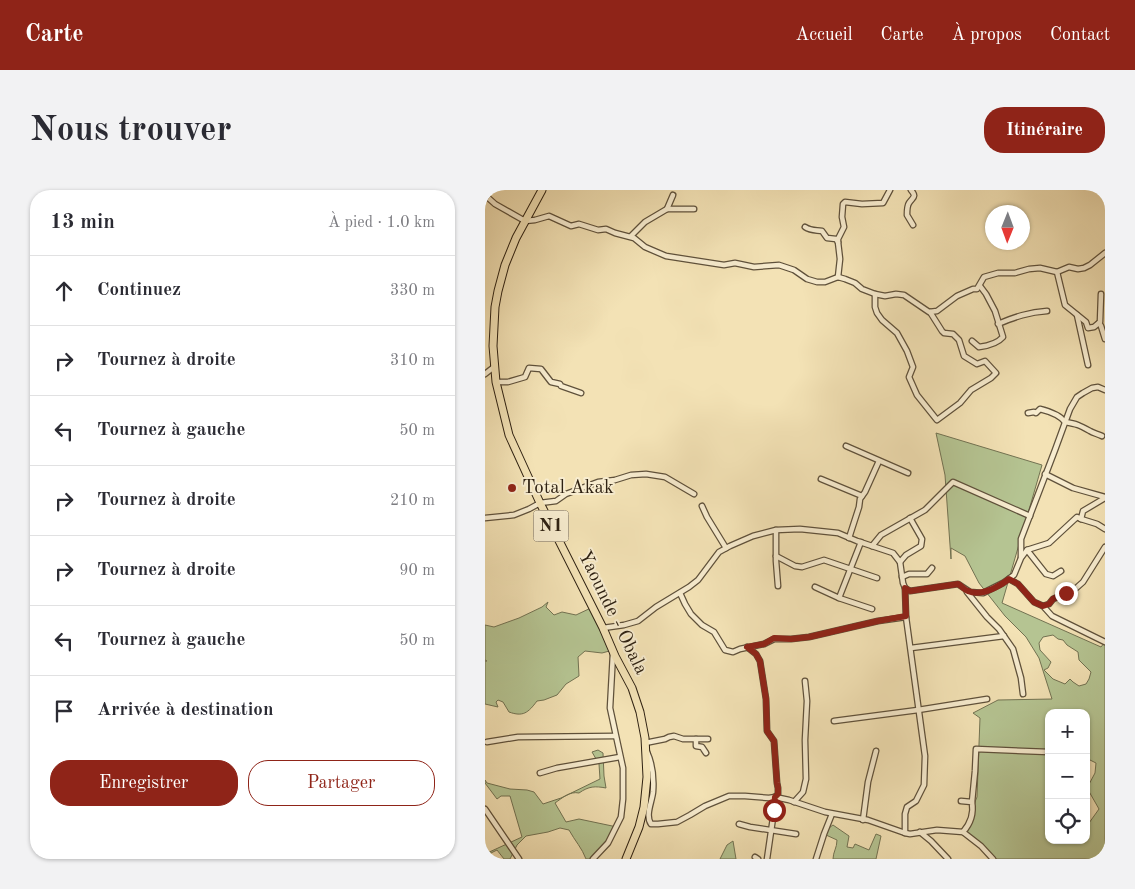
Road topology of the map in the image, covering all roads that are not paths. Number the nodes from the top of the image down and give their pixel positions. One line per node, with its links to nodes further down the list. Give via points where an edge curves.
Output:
1 (543, 190): 8 (highway, Yaounde - Obala / N1)
2 (890, 190): 12 (street, via 883,203 845,202 844,227)
3 (911, 190): 9 (street, via 914,195 907,215)
4 (485, 195): 8 (street)
5 (673, 195): 7 (street)
6 (694, 209): 7 (street)
7 (667, 210): 11 (street, via 645,222)
8 (525, 221): 11 (street, via 549,216 571,226 579,224); 28 (highway, Yaounde - Obala / N1, via 505,265 498,291)
9 (913, 224)
10 (805, 227): 12 (street, via 822,231 827,238)
11 (631, 236): 15 (street, via 645,247 666,256 754,267 779,265 817,282)
12 (838, 242): 15 (street)
13 (1105, 253): 14 (street, via 1084,268 1069,267)
14 (1057, 272): 16 (street, via 1041,268 998,273 984,277); 21 (street, via 1065,305)
15 (838, 278): 17 (street)
16 (980, 286): 20 (street); 24 (street, via 995,311)
17 (875, 294): 20 (street, via 904,295); 20 (street, via 877,313 897,333 907,351 913,367 909,377 917,395 937,420 996,373 985,361 977,364 964,356 959,340 953,334 941,331)
18 (1101, 294): 22 (street)
19 (1047, 311): 24 (street, via 1023,314)
20 (930, 312)
21 (1077, 315): 23 (street, via 1088,328); 27 (street)
22 (1102, 317): 23 (street)
23 (1099, 323): 25 (street)
24 (998, 324): 26 (street, via 1001,340 979,347)
25 (1105, 339)
26 (972, 341)
27 (1088, 365)
28 (494, 367): 29 (street); 30 (highway, Yaounde - Obala / N1)
29 (485, 374)
30 (496, 382): 32 (street, via 525,377 529,368 541,369 551,382); 44 (highway, Yaounde - Obala / N1, via 509,435)
31 (1105, 390): 34 (street, via 1093,388 1077,397)
32 (581, 393)
33 (1028, 413): 34 (street, via 1036,413 1040,409)
34 (1065, 422): 35 (street); 39 (street)
35 (1102, 436)
36 (845, 446): 37 (street)
37 (879, 461): 38 (street); 42 (street)
38 (909, 474)
39 (1045, 474): 43 (street, via 1073,488); 46 (street)
40 (821, 478): 42 (street)
41 (694, 494): 44 (street, via 665,477 646,474 599,482 556,501)
42 (862, 496): 52 (street)
43 (1105, 497): 49 (street, via 1083,511)
44 (540, 503): 47 (street, via 514,515); 76 (highway, Yaounde - Obala / N1)
45 (702, 506): 56 (street)
46 (1029, 516): 48 (street, via 953,482 925,510); 59 (street, via 1021,539)
47 (485, 518)
48 (910, 518): 54 (street, via 881,535); 60 (street, via 922,539 921,546)
49 (1081, 519): 50 (street); 57 (street, via 1077,517 1049,543)
50 (1105, 528)
51 (776, 530): 52 (street, via 800,528 838,533); 56 (street); 58 (street)
52 (849, 538): 53 (street)
53 (861, 542): 54 (street); 62 (street)
54 (872, 546): 60 (street, via 893,553)
55 (1105, 547): 73 (street, via 1083,582)
56 (726, 548): 71 (street, via 719,552 698,580)
57 (1027, 550): 59 (street); 63 (street, via 1046,574 1053,576)
58 (776, 556): 62 (street, via 795,566 824,560); 67 (street)
59 (1021, 558): 66 (street)
60 (900, 562): 64 (street)
61 (932, 568): 64 (street, via 927,574)
62 (851, 569): 65 (street); 72 (street)
63 (1061, 571)
64 (902, 577): 69 (street)
65 (877, 578)
66 (1009, 579): 70 (street, via 983,593); 73 (street)
67 (778, 586)
68 (815, 587): 72 (street)
69 (905, 588): 70 (street, via 910,591 958,584); 75 (street)
70 (964, 589): 77 (street)
71 (680, 593): 76 (street, via 638,621); 79 (street, via 691,614 714,632 725,650 733,652)
72 (839, 598): 74 (street)
73 (1043, 606): 78 (street, via 1052,616)
74 (872, 609)
75 (906, 616): 79 (street, via 809,637 774,638 764,644); 80 (street)
76 (603, 628): 81 (highway, Yaounde - Obala / N1)
77 (1004, 636): 80 (street); 83 (street, via 1013,648)
78 (1105, 642)
79 (747, 647): 97 (street, via 760,661 767,731 774,741 778,788)
80 (911, 648): 85 (street)
81 (613, 651): 87 (street, via 610,708); 91 (highway, Yaounde - Obala / N1, via 632,688 640,712)
82 (805, 681): 99 (street, via 806,779 803,792)
83 (1023, 694)
84 (987, 699): 85 (street)
85 (918, 710): 86 (street); 108 (street, via 925,756 924,785 916,801 907,807)
86 (834, 720)
87 (615, 736): 90 (street, via 518,737); 95 (street)
88 (696, 739): 89 (street); 91 (street, via 674,736); 94 (street, via 696,746 702,747)
89 (708, 739)
90 (487, 742)
91 (645, 746): 97 (street, via 653,786 648,817 651,824 677,822 729,796); 112 (highway, Yaounde - Obala / N1, via 647,777 644,807)
92 (875, 751): 103 (street)
93 (1045, 752): 100 (street, via 976,750)
94 (706, 753)
95 (620, 757): 96 (street); 111 (street, via 623,768 621,817 608,843)
96 (540, 773)
97 (775, 797): 99 (street); 105 (street)
98 (961, 801): 100 (street)
99 (794, 802): 102 (street)
100 (972, 802): 107 (street, via 973,816)
101 (485, 809): 110 (street)
102 (833, 814): 103 (street); 114 (street)
103 (863, 820): 108 (street)
104 (739, 824): 105 (street)
105 (771, 830): 109 (street); 113 (street)
106 (919, 832): 107 (street); 108 (street); 115 (street)
107 (963, 832): 116 (street)
108 (905, 833)
109 (796, 834)
110 (519, 859)
111 (593, 859)
112 (626, 859)
113 (767, 859)
114 (816, 859)
115 (948, 859)
116 (993, 859)

